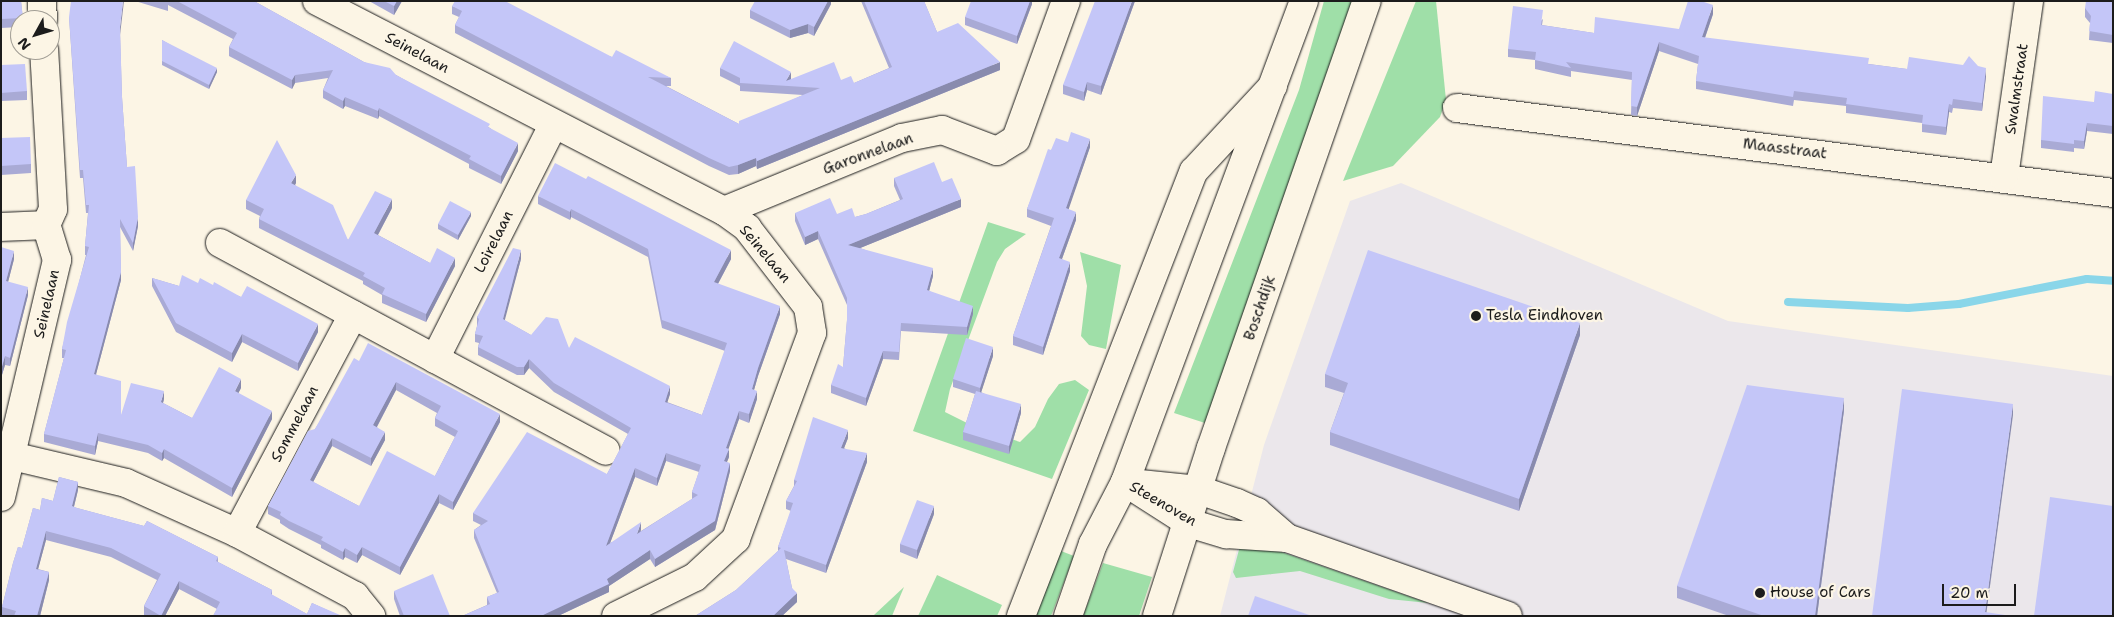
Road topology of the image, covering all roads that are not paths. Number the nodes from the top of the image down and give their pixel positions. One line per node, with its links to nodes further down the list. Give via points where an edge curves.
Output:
1 (317, 1): 9 (street, Seinelaan)
2 (1066, 1): 12 (street, Garonnelaan, via 1016,140 997,151 942,130 902,138)
3 (1304, 1): 7 (street)
4 (1367, 1): 21 (street, Boschdijk)
5 (2030, 1): 10 (street, Swalmstraat)
6 (45, 60): 13 (street, via 53,209)
7 (1274, 85): 20 (street); 28 (street, via 1194,171)
8 (1456, 108): 10 (street, Maasstraat)
9 (553, 125): 12 (street, Seinelaan); 17 (street, Loirelaan)
10 (2004, 177): 11 (street, Maasstraat)
11 (2113, 193)
12 (724, 211): 27 (street, Seinelaan, via 748,228 808,307 812,333 736,539 695,578)
13 (46, 225): 14 (street); 19 (street, Seinelaan, via 57,260)
14 (1, 227)
15 (220, 243): 16 (street)
16 (353, 315): 17 (street); 24 (street, Sommelaan)
17 (435, 359): 18 (street)
18 (606, 451)
19 (12, 456): 22 (street, Seinelaan); 24 (street, via 126,482)
20 (1125, 482): 21 (street, Steenoven); 23 (street, Steenoven); 29 (street, via 1093,544)
21 (1199, 490): 23 (street, Boschdijk); 25 (street, Steenoven, via 1257,512)
22 (1, 496)
23 (1189, 523): 25 (street, Steenoven, via 1226,534); 30 (street, Boschdijk)
24 (237, 533): 26 (street, via 355,596)
25 (1286, 538): 31 (street, Steenoven)
26 (371, 616)
27 (616, 616)
28 (1021, 616)
29 (1068, 616)
30 (1157, 616)
31 (1508, 616)

